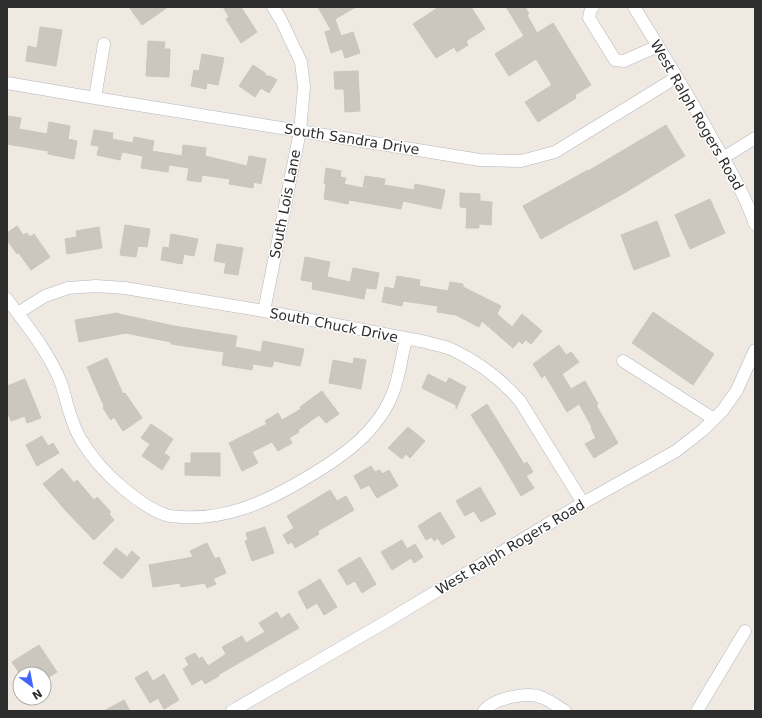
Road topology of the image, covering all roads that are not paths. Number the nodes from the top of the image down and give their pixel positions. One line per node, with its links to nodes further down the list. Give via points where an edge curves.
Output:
1 (273, 7): 9 (street, South Lois Lane, via 301,62 304,87)
2 (592, 7): 5 (street, via 589,18 615,60 624,61)
3 (634, 7): 5 (street, West Ralph Rogers Road)
4 (104, 44): 8 (street)
5 (658, 46): 6 (street, West Ralph Rogers Road)
6 (677, 77): 9 (street, South Sandra Drive, via 555,152 521,161 480,160); 11 (street, West Ralph Rogers Road)
7 (7, 83): 8 (street, South Sandra Drive)
8 (95, 98): 9 (street, South Sandra Drive)
9 (300, 131): 14 (street, South Lois Lane)
10 (755, 138): 11 (street)
11 (723, 158): 12 (street, West Ralph Rogers Road)
12 (755, 224)
13 (7, 299): 15 (street)
14 (264, 311): 15 (street, South Chuck Drive, via 125,288 96,286 68,288 45,296); 16 (street, South Chuck Drive)
15 (18, 314): 16 (street, via 50,361 79,436 94,460 141,503 167,516 194,518 246,508 279,493 322,469 359,442 375,424 395,387)
16 (406, 339): 20 (street, South Chuck Drive, via 452,349 510,389)
17 (755, 350): 19 (street, West Ralph Rogers Road, via 737,390)
18 (623, 361): 19 (street)
19 (714, 419): 20 (street, West Ralph Rogers Road, via 676,450)
20 (583, 503): 22 (street, West Ralph Rogers Road)
21 (745, 632): 25 (street)
22 (232, 711)
23 (484, 711): 24 (street, via 504,699 526,694 542,697)
24 (565, 711)
25 (698, 711)

